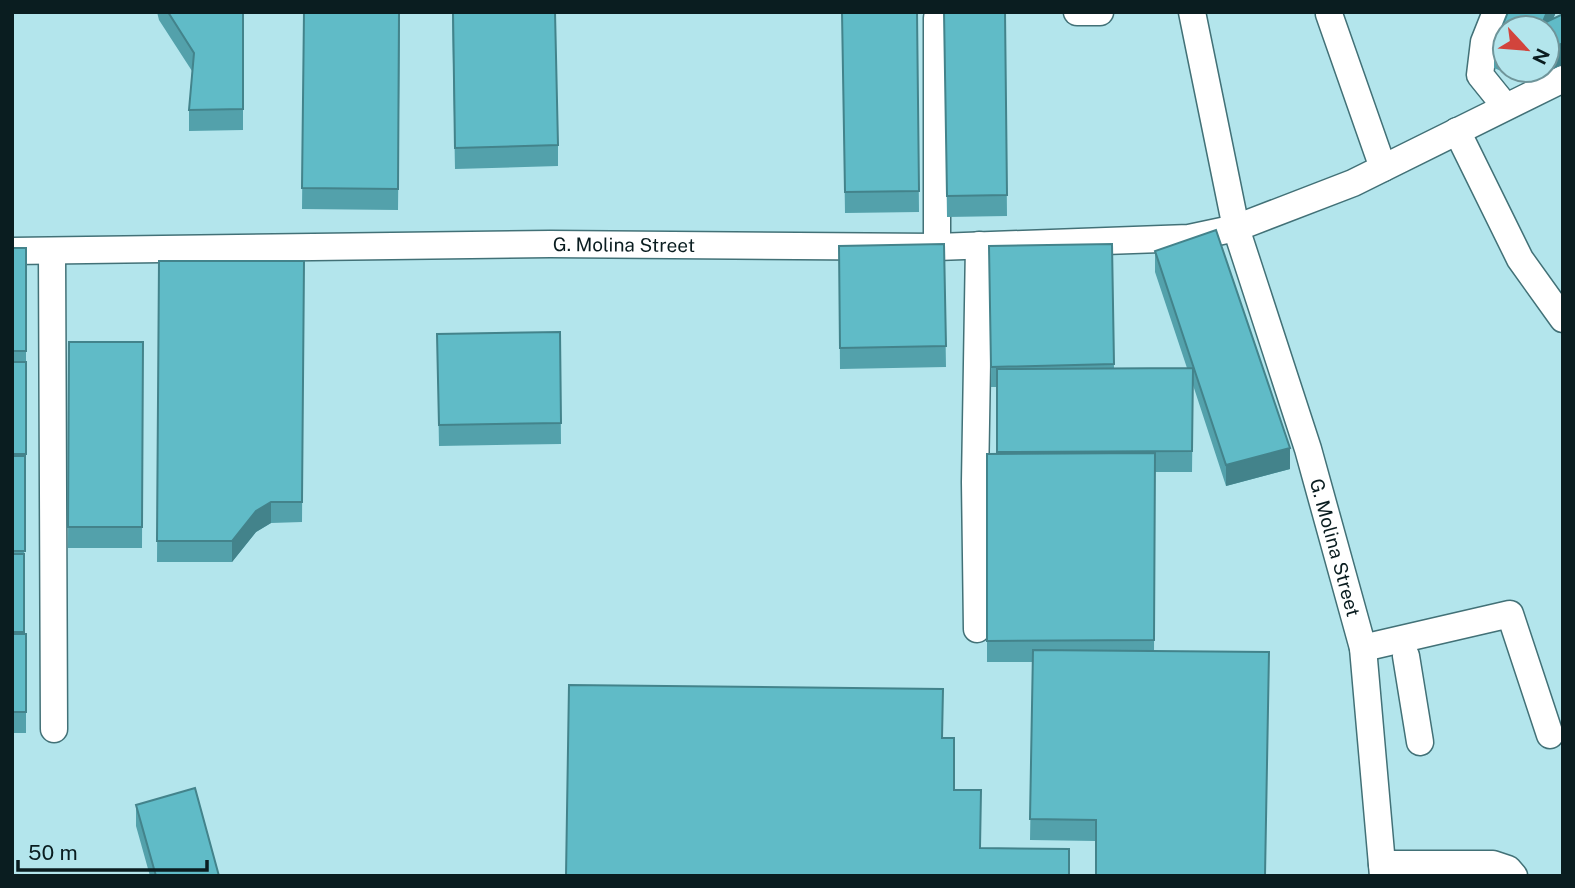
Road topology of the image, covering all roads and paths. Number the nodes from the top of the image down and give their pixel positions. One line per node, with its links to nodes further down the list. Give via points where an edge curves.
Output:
1 (1077, 12): 2 (street)
2 (1100, 12)
3 (1192, 12): 11 (street)
4 (1496, 12): 8 (street, via 1484,42 1480,75)
5 (1329, 13): 10 (street)
6 (937, 18): 13 (street)
7 (1563, 79): 8 (street, G. Molina Street)
8 (1505, 106): 9 (street, G. Molina Street)
9 (1457, 131): 10 (street, G. Molina Street); 16 (street, via 1520,260)
10 (1383, 168): 11 (street, G. Molina Street)
11 (1236, 228): 12 (street, G. Molina Street, via 1189,238); 20 (street, G. Molina Street, via 1308,449)
12 (979, 245): 13 (street, G. Molina Street); 17 (street)
13 (937, 247): 15 (street, G. Molina Street, via 550,244)
14 (12, 251): 15 (street, G. Molina Street)
15 (52, 252): 21 (street)
16 (1563, 319)
17 (976, 629)
18 (1440, 646): 19 (street)
19 (1406, 656): 20 (street); 23 (street)
20 (1364, 657): 22 (street, via 1510,614); 24 (street, G. Molina Street)
21 (54, 729)
22 (1550, 735)
23 (1420, 742)
24 (1382, 870): 25 (street, via 1493,864)
25 (1514, 876)

